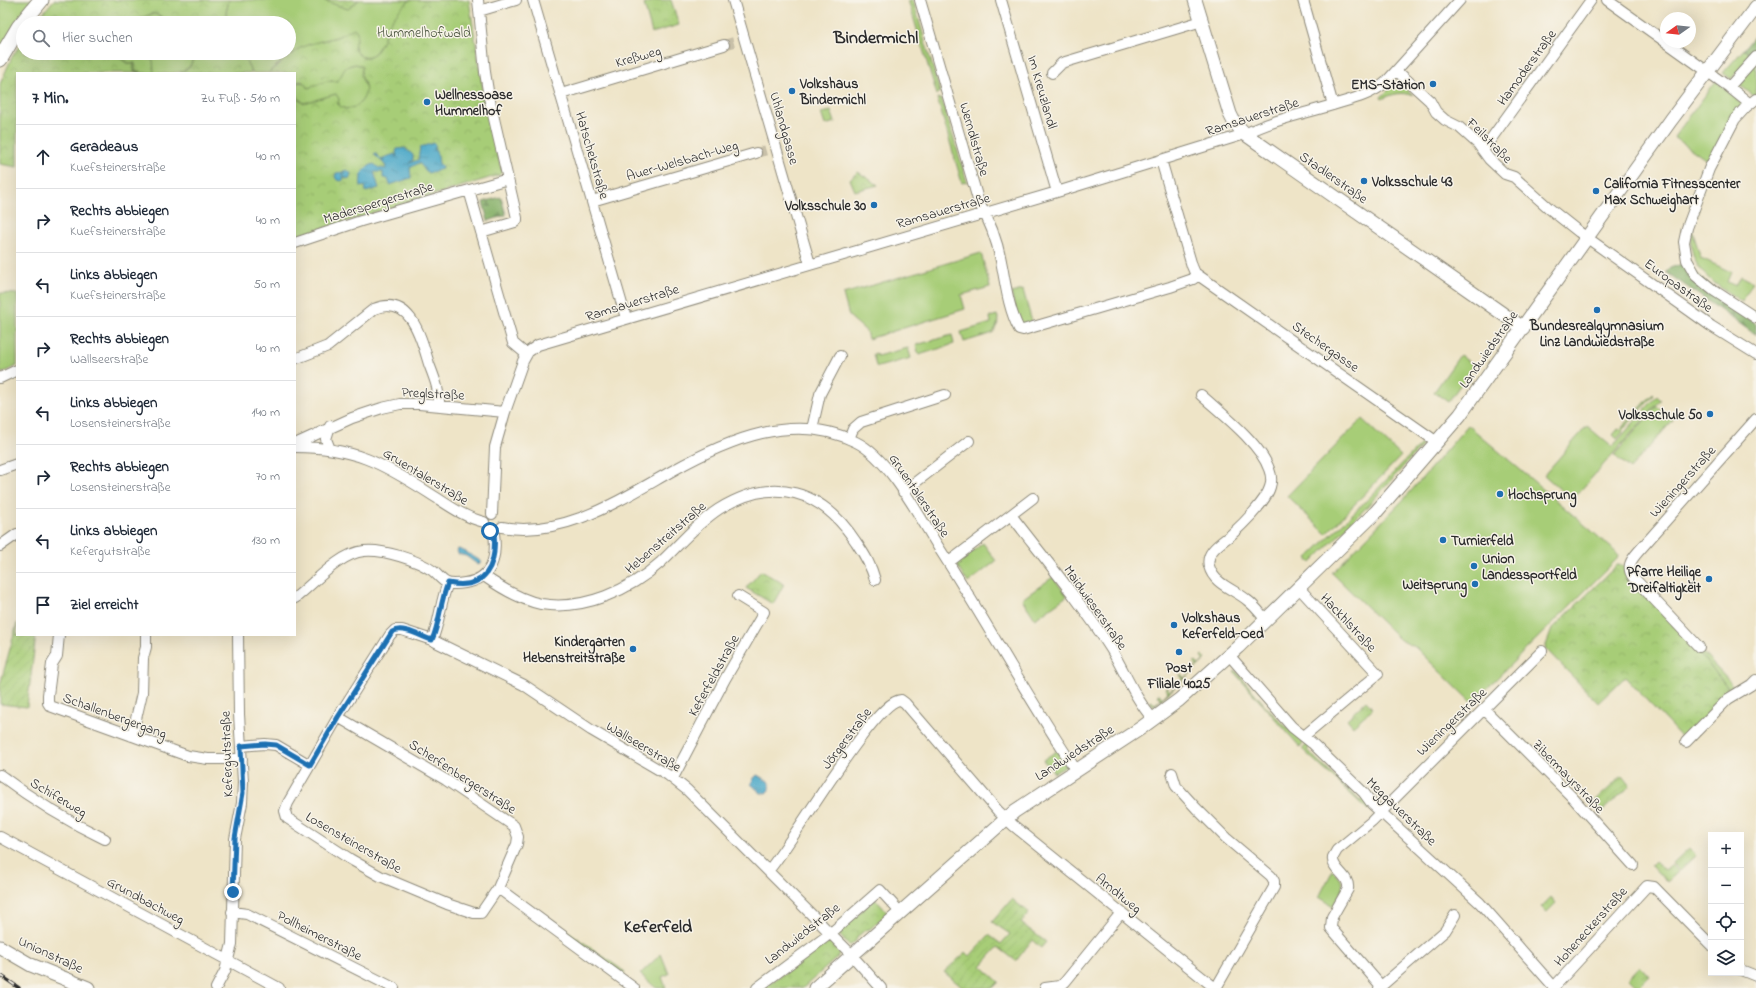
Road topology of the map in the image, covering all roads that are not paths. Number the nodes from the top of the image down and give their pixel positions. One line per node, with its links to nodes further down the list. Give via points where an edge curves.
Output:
1 (41, 0): 15 (highway)
2 (478, 0): 14 (street)
3 (516, 0): 14 (street)
4 (533, 0): 25 (street, Hatschekstraße)
5 (733, 0): 40 (street, Uhlandgasse, via 739,41 771,149)
6 (920, 0): 36 (street, Werndlstraße, via 979,203)
7 (1001, 0): 34 (street, Im Kreuzlandl)
8 (1196, 0): 16 (main road, Stadlerstraße)
9 (1303, 0): 27 (street)
10 (1460, 0): 21 (street, Ramsauerstraße)
11 (1591, 0): 29 (street, Hamoderstraße)
12 (1607, 0): 22 (street)
13 (1756, 7): 22 (main road, Landwiedstraße)
14 (479, 10): 32 (street, via 488,90)
15 (28, 16)
16 (1202, 21): 23 (street, via 1062,63); 28 (main road, Stadlerstraße, via 1230,114)
17 (16, 32): 20 (highway)
18 (724, 45): 25 (street, Kreßweg)
19 (1756, 57): 24 (street)
20 (0, 59)
21 (1397, 71): 27 (street, Ramsauerstraße, via 1376,90); 29 (street, Feilstraße, via 1430,101 1436,112 1459,127)
22 (1707, 71): 24 (street); 38 (main road, Landwiedstraße)
23 (1052, 73)
24 (1729, 87): 26 (street)
25 (560, 94): 35 (street, Hatschekstraße)
26 (1753, 101): 43 (street, via 1735,119 1709,169 1684,242 1687,260 1696,276)
27 (1333, 105): 28 (street, Ramsauerstraße, via 1271,123)
28 (1245, 134): 31 (street, Ramsauerstraße); 44 (main road, Stadlerstraße)
29 (1484, 150): 38 (street, Feilstraße, via 1489,160 1504,174 1514,177 1550,209)
30 (756, 153): 35 (street, Auer-Welsbach-Weg)
31 (1161, 160): 34 (street, Ramsauerstraße); 41 (street, Stechergasse, via 1192,266)
32 (508, 179): 33 (street); 37 (street, via 517,220)
33 (469, 190): 37 (street); 39 (street, Maderspergerstraße)
34 (1057, 192): 36 (street, Ramsauerstraße)
35 (592, 201): 42 (street, Hatschekstraße)
36 (985, 213): 40 (street, Ramsauerstraße); 41 (street, Werndlstraße, via 1019,329 1023,330 1170,287)
37 (481, 232): 45 (street, via 513,344)
38 (1588, 237): 44 (main road, Landwiedstraße); 46 (street, Europastraße)
39 (296, 243)
40 (810, 264): 42 (street, Ramsauerstraße)
41 (1198, 275): 60 (street, Stechergasse)
42 (626, 318): 45 (street, Ramsauerstraße, via 538,345)
43 (1756, 318)
44 (1523, 328): 60 (main road, Landwiedstraße)
45 (526, 354): 54 (street)
46 (1756, 354)
47 (840, 356): 57 (street, via 820,394)
48 (296, 359): 53 (street, via 328,346 374,309 394,307 407,314 418,329 438,392)
49 (16, 370): 50 (street)
50 (0, 378)
51 (945, 395): 58 (street, via 861,422 854,428)
52 (1201, 395): 81 (street, via 1257,449 1270,474 1271,484 1264,498 1235,531 1214,549 1208,562 1216,577 1225,586 1248,600)
53 (439, 406): 54 (street, Preglstraße); 56 (street, Preglstraße, via 392,406)
54 (505, 412): 68 (street, via 494,455)
55 (1756, 419): 87 (street, Wieningerstraße, via 1630,562 1629,570 1632,577)
56 (330, 426): 61 (street, Preglstraße); 63 (street, via 326,439)
57 (812, 429): 58 (street, Gruentalerstraße); 71 (street, Gruentalerstraße, via 776,430 733,442 685,464 612,504 559,525 531,530)
58 (849, 439): 66 (street, Gruentalerstraße, via 864,446 880,460)
59 (969, 441): 66 (street)
60 (1438, 442): 78 (main road, Landwiedstraße, via 1376,512)
61 (296, 443)
62 (296, 447): 63 (street, Gruentalerstraße)
63 (330, 450): 70 (street, Gruentalerstraße, via 356,454 381,464 467,516)
64 (16, 464): 65 (street)
65 (0, 470)
66 (904, 492): 74 (street, Gruentalerstraße)
67 (1033, 498): 69 (street)
68 (492, 514): 70 (street, via 486,515); 71 (street, via 500,522)
69 (1011, 515): 74 (street); 93 (street, Maidwieserstraße, via 1097,629)
70 (484, 522): 71 (street, via 490,531)
71 (498, 530): 75 (street, via 490,569)
72 (16, 535): 73 (street)
73 (0, 546)
74 (949, 562): 100 (street, Gruentalerstraße)
75 (484, 576): 76 (street, Hebenstreitstraße, via 513,594 541,604 597,599 626,588 646,574 694,529 721,508 740,498 771,491 806,497 827,507 850,532 870,562); 77 (street, via 473,582)
76 (875, 580)
77 (448, 583): 80 (street, via 423,565 384,552 365,551 339,561); 86 (street)
78 (1299, 588): 81 (main road, Landwiedstraße); 95 (street, Hackhlstraße, via 1378,674)
79 (738, 596): 103 (street, Keferfeldstraße, via 764,612 731,668)
80 (296, 597)
81 (1266, 620): 89 (main road, Landwiedstraße)
82 (402, 630): 86 (street, Wallseerstraße); 92 (street, Losensteinerstraße, via 392,632)
83 (59, 636): 94 (street, Schallenbergergang, via 57,656 52,662 49,705)
84 (146, 636): 94 (street, via 142,693)
85 (238, 636): 97 (street, Kefergutstraße)
86 (432, 640): 103 (street, Wallseerstraße, via 524,685 582,724)
87 (1699, 646)
88 (1542, 651): 91 (street, Wieningerstraße)
89 (1229, 655): 93 (main road, Landwiedstraße, via 1184,696); 95 (street, Meggauerstraße, via 1292,727)
90 (1756, 680): 96 (street, via 1728,699)
91 (1484, 709): 104 (street, Wieningerstraße); 108 (street, Zibermayrstraße, via 1577,803)
92 (338, 717): 99 (street, Losensteinerstraße); 110 (street, Scherfenbergerstraße, via 441,777 511,823 516,831 517,844)
93 (1153, 719): 100 (main road, Landwiedstraße)
94 (132, 736): 98 (street, Schallenbergergang, via 193,757)
95 (1304, 736): 104 (street, Meggauerstraße)
96 (1686, 742)
97 (241, 746): 98 (street, Kefergutstraße); 99 (street, via 276,745)
98 (242, 758): 111 (street, Kefergutstraße, via 242,803 235,838)
99 (310, 765): 110 (street, Losensteinerstraße, via 285,811 287,818 300,827 380,876 427,897 474,913 483,911)
100 (1076, 770): 105 (main road, Landwiedstraße, via 1025,803)
101 (1172, 773): 134 (street, via 1176,786 1196,808 1274,881 1274,887)
102 (0, 775): 107 (street, Schiferweg, via 72,823)
103 (673, 778): 109 (street, Wallseerstraße)
104 (1380, 811): 123 (street, Wieningerstraße, via 1333,857 1334,863 1346,877 1348,884 1330,925 1332,931); 124 (street, Meggauerstraße, via 1480,903)
105 (1006, 819): 109 (street, Jörgerstraße, via 905,703 897,700 860,738); 112 (main road, Landwiedstraße); 113 (street, Arndtweg)
106 (0, 838): 119 (street, Grundbachweg)
107 (105, 839)
108 (1633, 865)
109 (768, 871): 115 (street, Wallseerstraße)
110 (498, 888): 129 (street)
111 (232, 912): 119 (street, Kefergutstraße, via 232,944); 128 (street, Pollheimerstraße, via 248,914)
112 (900, 912): 115 (street, Landwiedstraße, via 880,890); 118 (main road, Landwiedstraße)
113 (1121, 913): 122 (street); 134 (street, Arndtweg)
114 (1455, 915): 123 (street, via 1445,931)
115 (830, 933): 118 (street, Wallseerstraße); 130 (street, Landwiedstraße)
116 (1708, 942): 124 (street, Hoheneckerstraße, via 1651,885 1644,887)
117 (0, 947): 125 (main road, Unionstraße, via 31,965)
118 (852, 955): 131 (main road, Landwiedstraße); 132 (street, Wallseerstraße)
119 (227, 960): 126 (street, Kefergutstraße, via 225,971); 127 (street, Grundbachweg)
120 (1744, 971): 121 (street)
121 (1756, 976)
122 (1059, 987): 133 (street)
123 (1380, 987)
124 (1553, 987)
125 (88, 988)
126 (216, 988)
127 (278, 988)
128 (394, 988)
129 (634, 988)
130 (757, 988)
131 (815, 988)
132 (881, 988)
133 (1045, 988)
134 (1215, 988)

